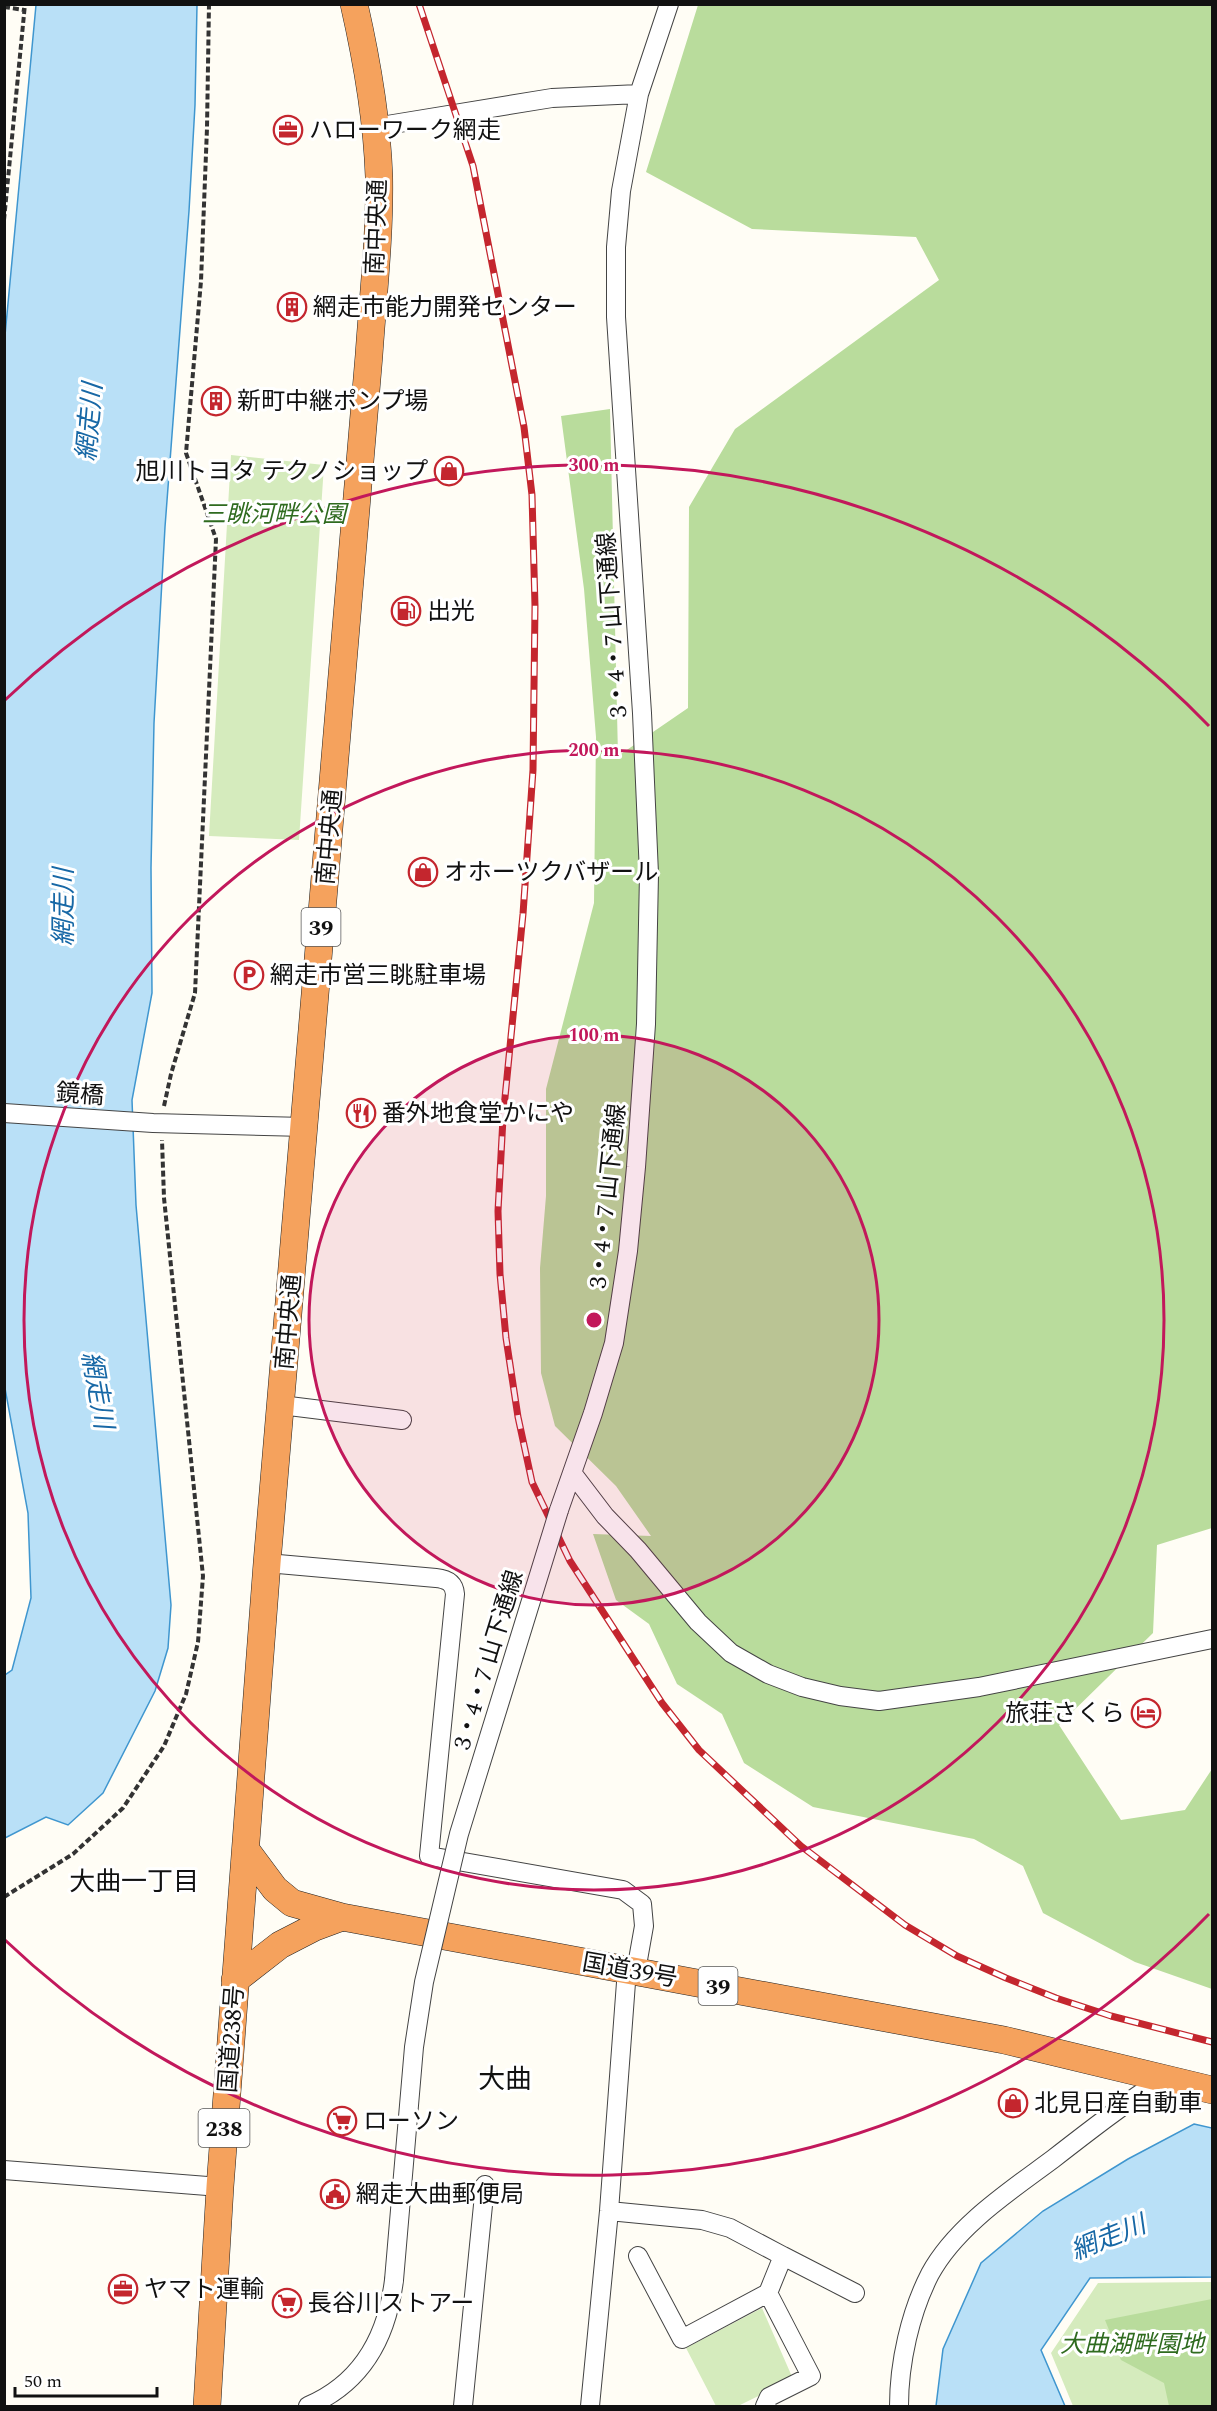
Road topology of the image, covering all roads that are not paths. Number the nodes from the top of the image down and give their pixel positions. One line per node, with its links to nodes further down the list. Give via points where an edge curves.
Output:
1 (354, 4): 4 (highway, 南中央通 / 39)
2 (669, 4): 3 (street, 3・4・7 山下通線)
3 (639, 94): 4 (street, via 552,98); 9 (street, 3・4・7 山下通線, via 621,191 615,316 649,862 646,1024 634,1188 614,1343)
4 (375, 127): 6 (highway, 南中央通 / 39, via 378,220 369,355)
5 (4, 1113): 6 (street, 鏡橋)
6 (304, 1127): 7 (highway, 南中央通 / 39)
7 (281, 1405): 8 (street); 10 (highway, 南中央通 / 39)
8 (402, 1420)
9 (573, 1474): 11 (street, via 698,1622 731,1653 801,1687 879,1701 979,1687); 27 (street, 3・4・7 山下通線, bridge, via 459,1834 424,1982 414,2047 391,2304 377,2344 365,2363 329,2395)
10 (267, 1563): 12 (highway, 南中央通 / 39); 14 (street, via 435,1578 454,1587 429,1856 623,1890 642,1904 644,1926)
11 (1212, 1639)
12 (246, 1850): 13 (highway, 国道39号 / 39, via 274,1889 292,1903); 15 (highway, 国道238号 / 238)
13 (342, 1917): 14 (highway, 国道39号 / 39); 15 (highway, via 280,1944)
14 (632, 1970): 16 (highway, 国道39号 / 39, via 1004,2040); 21 (street)
15 (235, 1980): 20 (highway, 国道238号 / 238)
16 (1164, 2079): 17 (highway, 国道39号 / 39); 31 (street, via 1027,2178 954,2241 931,2272 915,2307 904,2354)
17 (1212, 2090)
18 (4, 2170): 20 (street)
19 (485, 2185): 28 (street)
20 (220, 2187): 26 (highway, 国道238号 / 238)
21 (609, 2211): 23 (street, via 702,2220 730,2228); 29 (street)
22 (638, 2256): 24 (street, via 682,2339)
23 (783, 2256): 24 (street); 25 (street)
24 (768, 2293): 30 (street, via 811,2376 769,2397)
25 (855, 2293)
26 (207, 2406)
27 (308, 2406)
28 (463, 2406)
29 (590, 2406)
30 (765, 2406)
31 (899, 2406)

